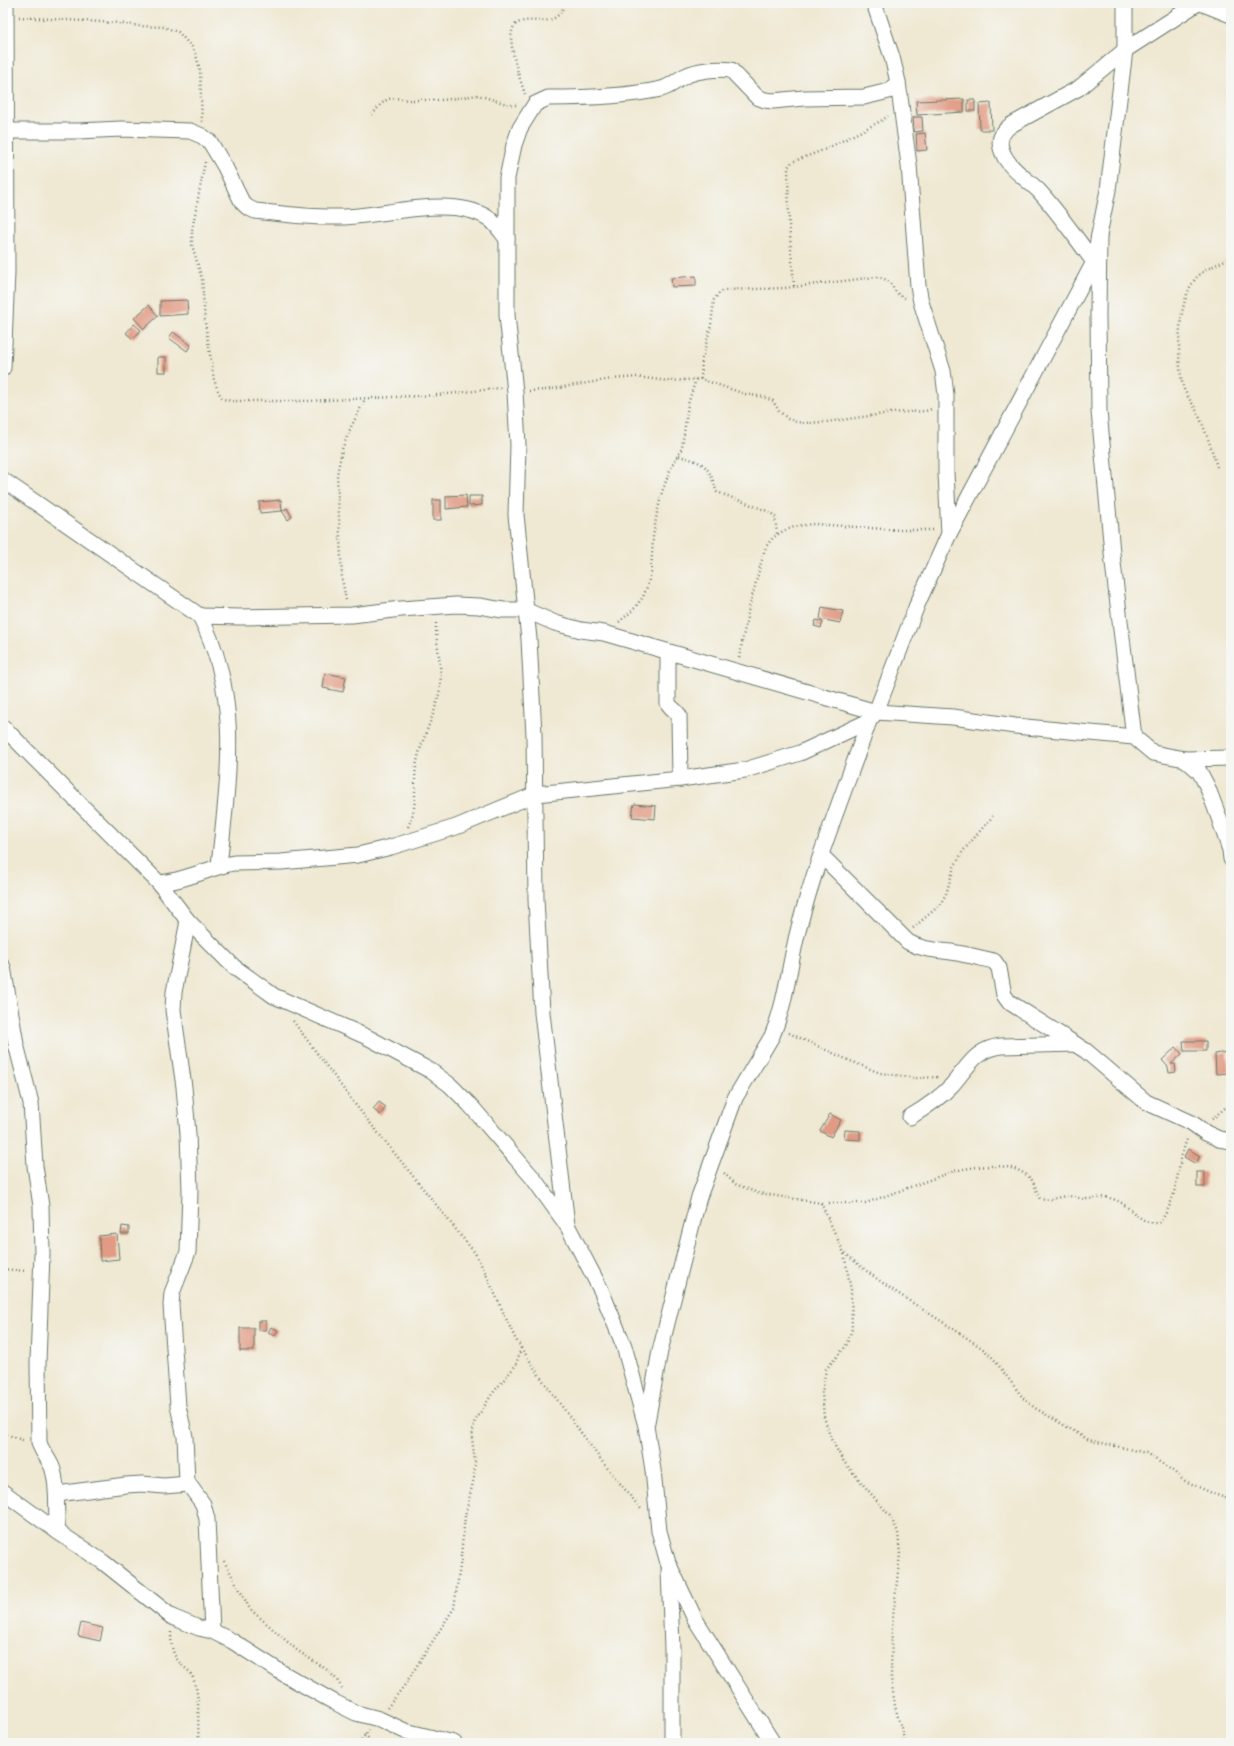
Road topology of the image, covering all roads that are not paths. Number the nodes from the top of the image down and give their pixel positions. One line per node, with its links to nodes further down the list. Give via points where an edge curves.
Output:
1 (874, 3): 7 (street)
2 (1125, 3): 6 (street)
3 (1200, 3): 5 (street); 6 (street)
4 (6, 10): 8 (street)
5 (1231, 16)
6 (1125, 50): 9 (street, via 1108,190); 11 (street, via 1079,88 1011,125 1000,139 1005,159 1039,191)
7 (898, 82): 10 (street, via 889,91 864,96 773,101 757,97 730,70 717,70 686,75 664,88 645,92 548,98 529,107 514,145 507,178); 15 (street, via 909,165 920,294 943,371)
8 (6, 132): 10 (street, via 152,129 190,131 206,139 226,167 242,202 255,211 340,218 428,208 459,208 490,219); 12 (street)
9 (1099, 235): 11 (street); 21 (street, via 1099,411 1113,563)
10 (506, 239): 16 (street, via 506,315 518,446 516,516)
11 (1094, 262): 15 (street)
12 (5, 272): 13 (street)
13 (3, 368)
14 (3, 480): 17 (street)
15 (949, 532): 19 (street, via 917,604)
16 (526, 610): 17 (street, via 502,610 479,606 352,615); 18 (street, via 555,623 604,633); 25 (street)
17 (200, 616): 28 (street, via 219,660 228,713 230,750)
18 (668, 652): 19 (street, via 740,672); 24 (street, via 668,703 679,715)
19 (873, 717): 21 (street, via 953,717 1015,726); 24 (street, via 800,753 745,770); 26 (street)
20 (3, 727): 29 (street)
21 (1134, 737): 23 (street, via 1153,753)
22 (1231, 758): 23 (street)
23 (1185, 759): 27 (street, via 1199,771 1207,786)
24 (680, 779): 25 (street)
25 (536, 794): 28 (street, via 456,827 358,855); 35 (street, via 536,899 542,1013)
26 (822, 856): 32 (street, via 908,942 918,948 994,961 999,968 1004,995 1009,1002); 36 (street, via 798,930 776,1027 735,1098 699,1197 660,1350)
27 (1231, 859)
28 (219, 866): 29 (street, via 175,882)
29 (159, 882): 30 (street)
30 (188, 921): 35 (street, via 234,967 274,996 367,1037 431,1071 450,1085 533,1178); 37 (street, via 174,992 173,1010 188,1134 188,1252 174,1286 171,1305 178,1406 185,1437)
31 (3, 967): 39 (street, via 16,1044 31,1103 35,1166 41,1206 39,1442 52,1465)
32 (1075, 1044): 33 (street, via 992,1047 982,1051 952,1085); 34 (street, via 1096,1058 1146,1102 1192,1123 1212,1136)
33 (910, 1117)
34 (1231, 1141)
35 (567, 1225): 36 (street, via 601,1290 624,1346)
36 (646, 1426): 41 (street, via 659,1531)
37 (188, 1484): 39 (street, via 126,1485); 42 (street, via 203,1504 207,1519)
38 (3, 1492): 40 (street)
39 (57, 1494): 40 (street)
40 (58, 1532): 42 (street, via 103,1562 172,1617)
41 (668, 1563): 44 (street, via 672,1648); 45 (street, via 695,1619)
42 (212, 1631): 43 (street, via 356,1713 379,1719 405,1731)
43 (454, 1743)
44 (672, 1743)
45 (773, 1743)

